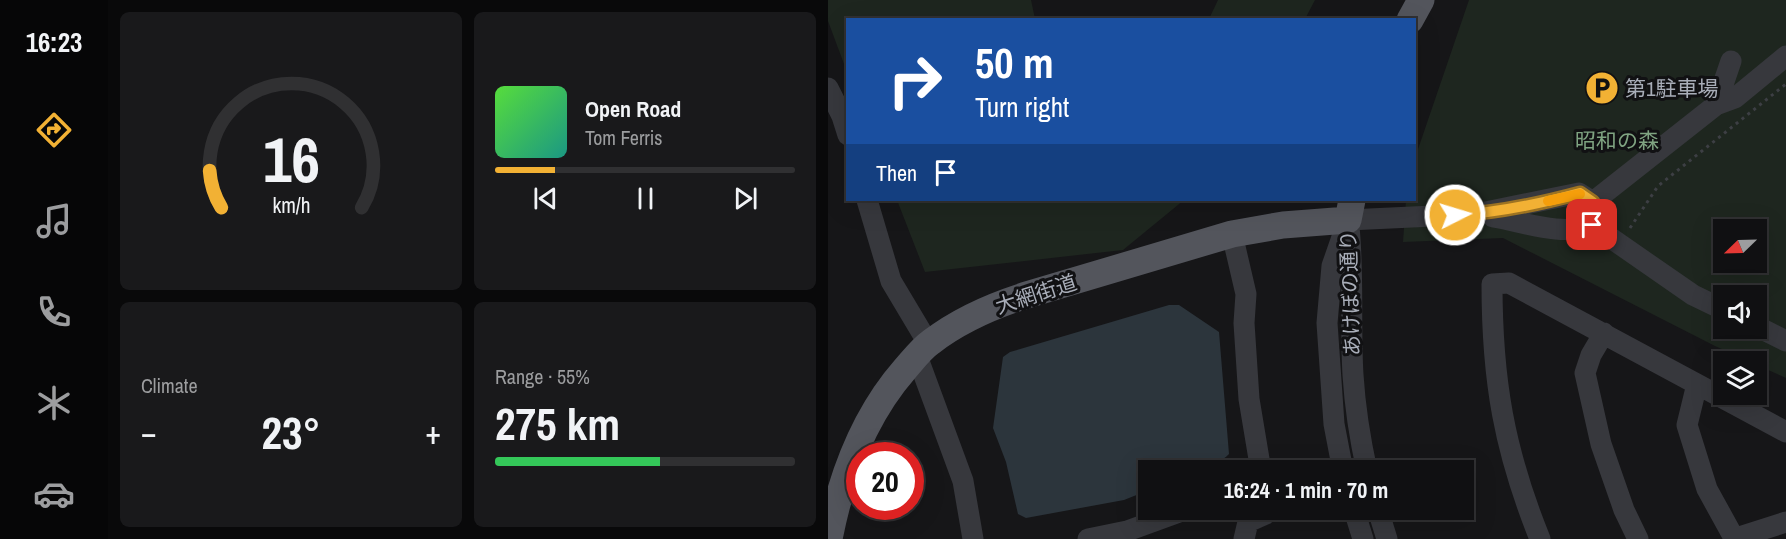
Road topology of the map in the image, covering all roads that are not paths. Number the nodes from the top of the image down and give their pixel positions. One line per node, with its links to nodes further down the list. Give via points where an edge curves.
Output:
1 (1421, 0): 2 (main road)
2 (1411, 18)
3 (1786, 56): 6 (street, via 1735,98)
4 (1731, 62): 6 (street)
5 (828, 88): 7 (street)
6 (1716, 105): 9 (street)
7 (846, 129)
8 (867, 201): 18 (street, via 891,281)
9 (1593, 202): 11 (street, via 1580,193); 12 (street)
10 (1350, 210): 11 (street); 13 (main road, 大網街道); 22 (street, あけぼの通り, via 1332,266 1327,323 1334,424); 23 (street, あけぼの通り, via 1353,375)
11 (1476, 214): 12 (street, via 1564,230)
12 (1592, 225): 14 (street, via 1693,296)
13 (1232, 234): 18 (main road, 大網街道, via 999,304 960,322); 21 (street, via 1246,294 1249,399)
14 (1713, 305)
15 (1767, 332): 17 (street)
16 (1604, 333): 19 (street); 36 (street, via 1509,283 1492,284 1496,384 1505,433 1520,489); 37 (street, via 1585,373 1601,444)
17 (1786, 341)
18 (922, 349): 30 (main road, 大網街道, via 875,409 857,443); 31 (street, via 963,481)
19 (1697, 384): 20 (street); 29 (street, via 1687,425 1707,489)
20 (1786, 432)
21 (1259, 460)
22 (1341, 460)
23 (1365, 460)
24 (1157, 520): 32 (street)
25 (1252, 520): 33 (street, via 1248,522)
26 (1357, 520): 34 (street)
27 (1381, 520): 35 (street)
28 (1786, 522): 29 (street)
29 (1733, 538)
30 (828, 539)
31 (973, 539)
32 (1088, 539)
33 (1245, 539)
34 (1363, 539)
35 (1387, 539)
36 (1540, 539)
37 (1638, 539)

